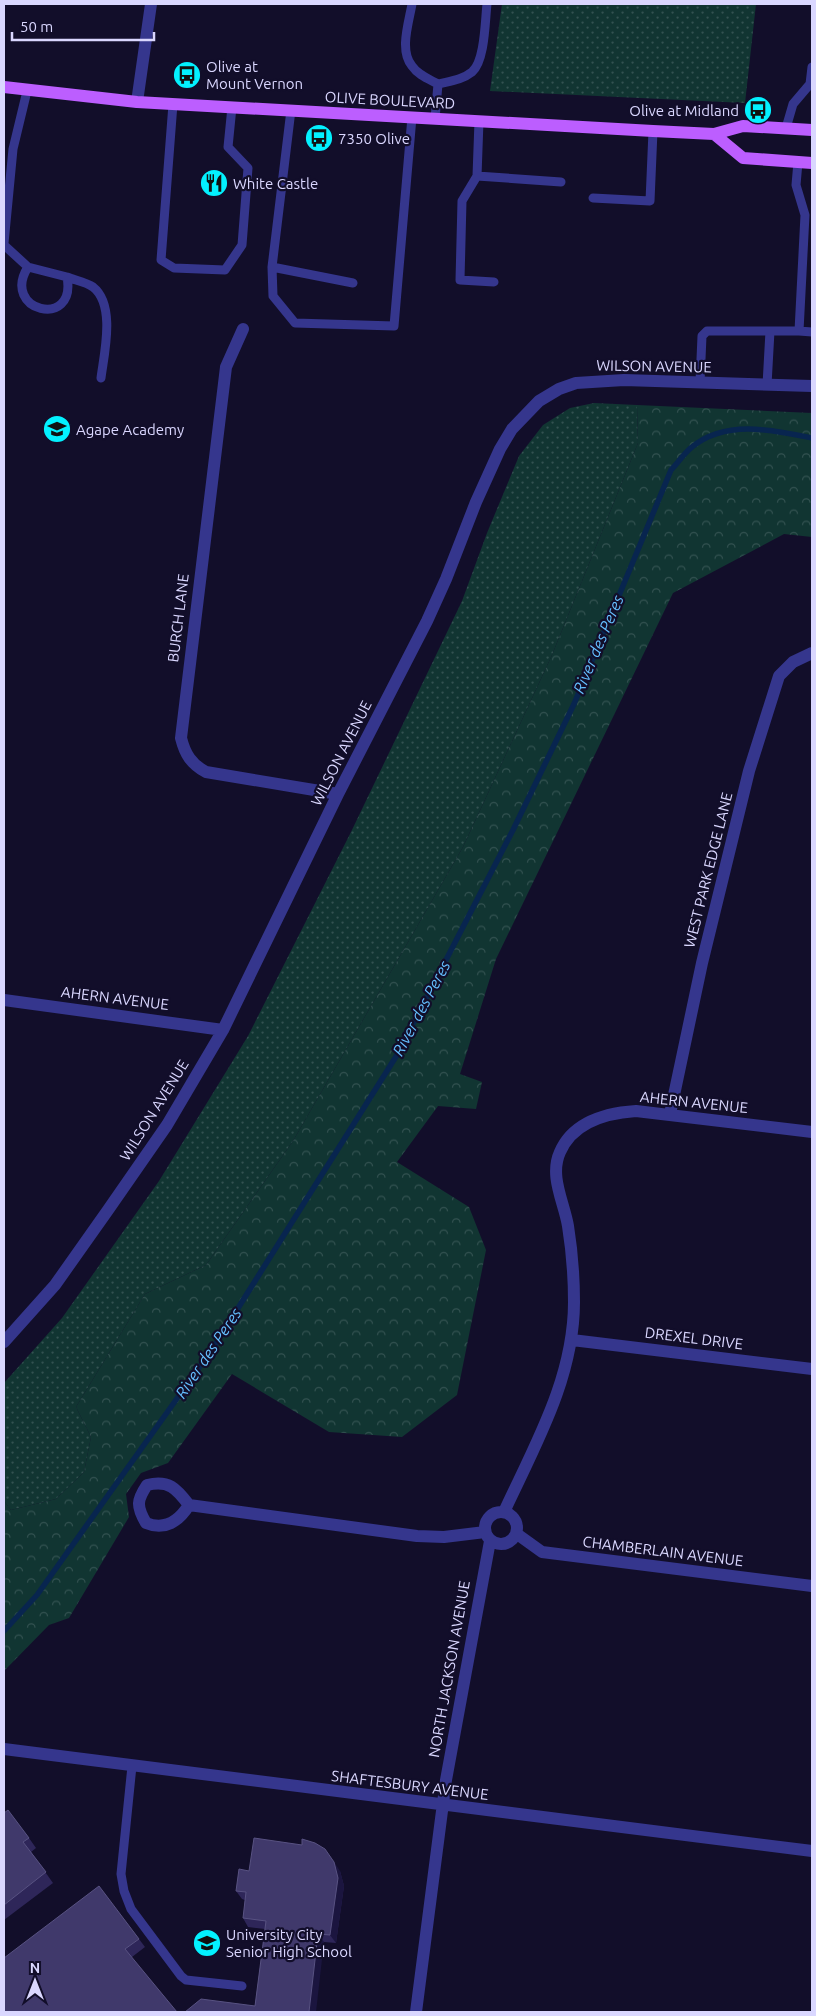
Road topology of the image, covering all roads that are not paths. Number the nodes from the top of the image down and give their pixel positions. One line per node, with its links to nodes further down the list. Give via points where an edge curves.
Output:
1 (151, 4): 8 (street)
2 (412, 4): 5 (lane, via 405,53 411,66)
3 (487, 4): 5 (lane, via 482,51 474,71 461,79)
4 (812, 67): 15 (lane, via 810,84 793,104)
5 (438, 84): 13 (lane)
6 (4, 87): 7 (main road, OLIVE BOULEVARD)
7 (27, 91): 8 (main road, OLIVE BOULEVARD); 25 (lane, via 14,149)
8 (137, 102): 9 (main road, OLIVE BOULEVARD)
9 (174, 104): 10 (main road, OLIVE BOULEVARD); 10 (lane, via 161,260 174,268 225,270 242,245 248,168 228,147)
10 (232, 107): 11 (main road, OLIVE BOULEVARD)
11 (291, 110): 12 (main road, OLIVE BOULEVARD); 27 (lane)
12 (412, 117): 13 (main road, OLIVE BOULEVARD); 27 (lane, via 394,326 295,323 273,296)
13 (435, 119): 14 (main road, OLIVE BOULEVARD)
14 (479, 121): 17 (main road, OLIVE BOULEVARD); 21 (lane)
15 (786, 128): 16 (main road, OLIVE BOULEVARD); 18 (main road, OLIVE BOULEVARD, via 743,126)
16 (812, 130)
17 (653, 131): 18 (main road, OLIVE BOULEVARD); 23 (lane, via 650,201)
18 (714, 134): 19 (main road, via 743,158)
19 (798, 162): 20 (main road); 24 (lane, via 796,185)
20 (812, 163)
21 (477, 176): 22 (lane); 29 (lane, via 462,201 460,280)
22 (561, 182)
23 (593, 198)
24 (809, 216): 33 (lane)
25 (4, 244): 26 (lane)
26 (28, 267): 28 (lane); 28 (lane, via 22,274 20,290 28,304 35,308 43,310 58,306 68,292)
27 (272, 267): 30 (lane)
28 (67, 277): 35 (lane, via 93,288 102,300 107,318)
29 (494, 282)
30 (353, 283)
31 (243, 330): 40 (street, BURCH LANE, via 226,367 181,738 189,760 206,772)
32 (770, 331): 33 (lane); 36 (lane, via 707,331 702,336); 37 (lane)
33 (799, 331): 34 (lane)
34 (812, 332)
35 (101, 378)
36 (700, 382): 37 (street, WILSON AVENUE); 40 (street, WILSON AVENUE, via 624,380 576,383 539,401 523,416 500,449 427,621)
37 (767, 385): 38 (street, WILSON AVENUE)
38 (812, 386)
39 (812, 653): 43 (street, WEST PARK EDGE LANE, via 793,662 779,676 749,771 702,963)
40 (338, 794): 42 (street, WILSON AVENUE)
41 (4, 1000): 42 (street, AHERN AVENUE)
42 (222, 1030): 46 (street, WILSON AVENUE, via 167,1125 108,1210 55,1285)
43 (670, 1114): 44 (street, AHERN AVENUE); 45 (street, AHERN AVENUE, via 636,1111 597,1118 577,1130 559,1153 557,1179 568,1224 571,1256)
44 (812, 1132)
45 (572, 1340): 47 (street, DREXEL DRIVE); 49 (street, via 552,1412)
46 (4, 1342)
47 (812, 1369)
48 (189, 1505): 51 (street, via 417,1536)
49 (504, 1512): 50 (street, via 517,1523); 51 (street, via 489,1517 486,1522)
50 (517, 1534): 51 (street, via 506,1544 495,1544); 52 (street, CHAMBERLAIN AVENUE, via 542,1552)
51 (488, 1537): 55 (street, NORTH JACKSON AVENUE)
52 (812, 1586)
53 (4, 1749): 54 (street, SHAFTESBURY AVENUE)
54 (132, 1766): 55 (street, SHAFTESBURY AVENUE); 57 (lane, via 122,1874 131,1909 186,1980)
55 (443, 1806): 56 (street, SHAFTESBURY AVENUE); 58 (street, NORTH JACKSON AVENUE)
56 (812, 1851)
57 (242, 1986)
58 (416, 2012)

